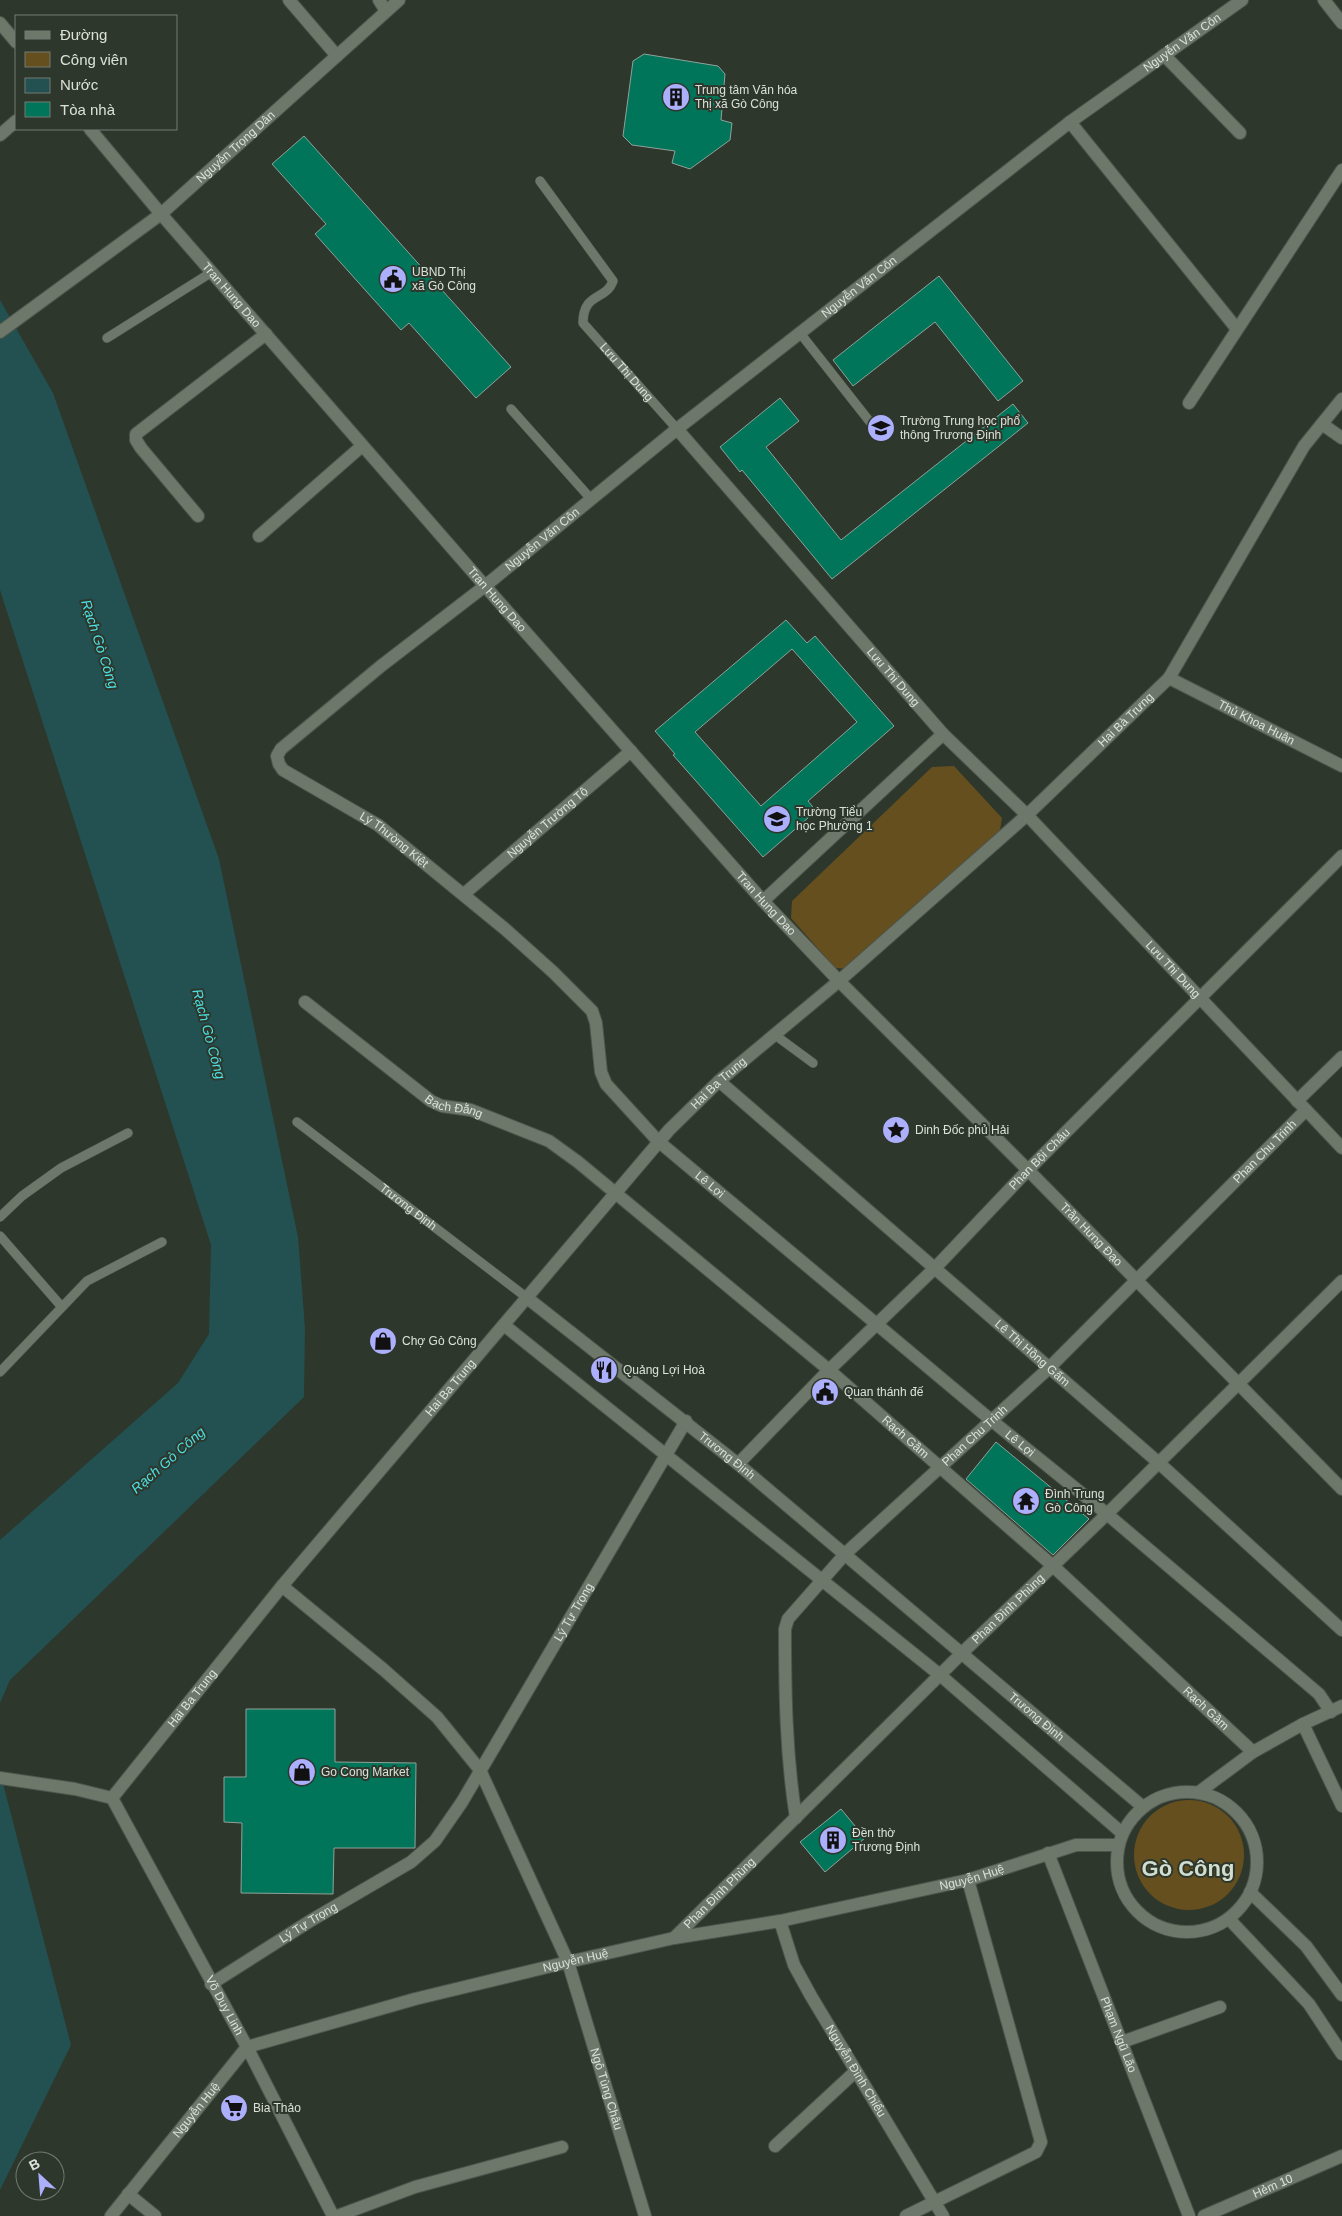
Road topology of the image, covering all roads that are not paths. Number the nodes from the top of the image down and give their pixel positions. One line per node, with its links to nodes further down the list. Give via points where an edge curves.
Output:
1 (289, 0): 11 (street)
2 (379, 0): 6 (street)
3 (399, 0): 6 (street, Nguyễn Trọng Dân)
4 (1242, 0): 10 (street, Nguyễn Văn Côn)
5 (1324, 0): 8 (street)
6 (386, 11): 11 (street, Nguyễn Trọng Dân)
7 (0, 23): 9 (street)
8 (1342, 23)
9 (15, 41)
10 (1164, 55): 13 (street, Nguyễn Văn Côn); 15 (street)
11 (337, 56): 19 (street, Nguyễn Trọng Dân)
12 (15, 122): 16 (street)
13 (1070, 122): 21 (street); 23 (street, Nguyễn Văn Côn)
14 (91, 130): 19 (street)
15 (1240, 133)
16 (0, 135)
17 (1342, 170): 21 (street)
18 (540, 181): 31 (lane, Lưu Thị Dung, via 613,281 610,287 587,303 582,323)
19 (161, 214): 20 (street, Tran Hung Dao); 22 (street, Nguyễn Trọng Dân)
20 (212, 272): 24 (street, Tran Hung Dao); 25 (lane)
21 (1237, 329): 27 (street)
22 (0, 332)
23 (800, 332): 29 (lane); 31 (street, Nguyễn Văn Côn)
24 (266, 334): 33 (street, Tran Hung Dao); 35 (street, via 136,434 141,448)
25 (107, 338)
26 (1342, 399): 30 (street, Hai Bà Trưng)
27 (1189, 403)
28 (511, 409): 34 (lane)
29 (870, 422)
30 (1322, 424): 32 (street); 38 (street, Hai Bà Trưng, via 1287,474)
31 (677, 429): 34 (street, Nguyễn Văn Côn); 39 (street, Lưu Thị Dung)
32 (1342, 438)
33 (362, 446): 36 (street); 37 (street, Tran Hung Dao)
34 (591, 499): 37 (street, Nguyễn Văn Côn)
35 (198, 516)
36 (259, 536)
37 (485, 586): 40 (street, Tran Hung Dao); 44 (street, Lý Thường Kiệt, via 381,666 277,756 283,770 378,825)
38 (1169, 678): 41 (street, Thủ Khoa Huân); 42 (street, Hai Bà Trưng)
39 (943, 734): 42 (street, Lưu Thị Dung); 45 (street)
40 (630, 751): 44 (street, Nguyễn Trường Tộ); 45 (street, Tran Hung Dao)
41 (1342, 766)
42 (1027, 815): 46 (street, Hai Bà Trưng); 47 (street, Lưu Thị Dung)
43 (1342, 856): 47 (street, Phan Bội Châu)
44 (464, 894): 56 (street, Lý Thường Kiệt, via 553,972 592,1012 601,1072 606,1084)
45 (763, 901): 46 (street, Tran Hung Dao)
46 (839, 982): 49 (street, Hai Ba Trung); 58 (street, Trần Hưng Đạo)
47 (1200, 999): 53 (street, Lưu Thị Dung); 58 (street, Phan Bội Châu)
48 (305, 1002): 59 (street, Bạch Đằng, via 431,1101 471,1110 549,1141)
49 (775, 1035): 51 (lane); 52 (street, Hai Ba Trung)
50 (1342, 1057): 53 (street, Phan Chu Trinh)
51 (813, 1063)
52 (719, 1081): 56 (street, Hai Ba Trung); 63 (street, Lê Thị Hồng Gấm)
53 (1302, 1106): 57 (street, Lưu Thị Dung); 65 (street, Phan Chu Trinh)
54 (297, 1122): 66 (lane, Trương Định)
55 (128, 1134): 60 (lane, via 61,1168 22,1196)
56 (658, 1141): 59 (street, Hai Ba Trung); 68 (street, Lê Lợi)
57 (1342, 1148)
58 (1028, 1170): 63 (street, Phan Bội Châu); 65 (street, Trần Hưng Đạo)
59 (614, 1192): 66 (street, Hai Ba Trung); 71 (street, Rạch Gầm)
60 (0, 1217)
61 (0, 1236): 67 (lane)
62 (162, 1242): 67 (lane, via 87,1281)
63 (935, 1268): 68 (street, Phan Bội Châu); 70 (street, Lê Thị Hồng Gấm)
64 (1342, 1281): 73 (street, Phan Đình Phùng)
65 (1136, 1282): 70 (street, Phan Chu Trinh); 73 (street, Trần Hưng Đạo)
66 (526, 1297): 69 (street, Hai Ba Trung); 75 (street, Trương Định)
67 (60, 1306): 72 (lane)
68 (877, 1324): 71 (street, Phan Bội Châu); 74 (street, Lê Lợi)
69 (504, 1325): 76 (street); 85 (street, Hai Ba Trung)
70 (1049, 1368): 74 (street, Phan Chu Trinh); 77 (street, Lê Thị Hồng Gấm)
71 (829, 1370): 78 (street, Phan Bội Châu); 79 (street, Rạch Gầm)
72 (0, 1372)
73 (1238, 1383): 77 (street, Phan Đình Phùng); 80 (street, Trần Hưng Đạo)
74 (991, 1420): 79 (street, Phan Chu Trinh); 81 (street, Lê Lợi)
75 (686, 1421): 76 (street, Lý Tự Trọng); 78 (street, Trương Định)
76 (666, 1453): 84 (street); 92 (street, Lý Tự Trọng)
77 (1159, 1463): 81 (street, Phan Đình Phùng); 86 (street, Lê Thị Hồng Gấm)
78 (738, 1464): 82 (street, Trương Định)
79 (941, 1468): 82 (street, Phan Chu Trinh); 83 (street, Rạch Gầm)
80 (1342, 1489)
81 (1107, 1514): 83 (street, Phan Đình Phùng); 89 (street, Lê Lợi)
82 (846, 1554): 84 (street, Phan Chu Trinh); 87 (street, Trương Định)
83 (1053, 1566): 87 (street, Phan Đình Phùng); 91 (street, Rạch Gầm)
84 (821, 1580): 88 (street); 98 (street, Phan Chu Trinh, via 788,1619 785,1629 789,1776)
85 (282, 1586): 92 (street, via 437,1717); 95 (street, Hai Ba Trung)
86 (1342, 1630)
87 (962, 1653): 88 (street, Phan Đình Phùng); 97 (street, Trương Định)
88 (940, 1675): 98 (street, Phan Đình Phùng); 99 (street)
89 (1336, 1709): 90 (street)
90 (1303, 1724): 91 (street); 96 (street)
91 (1253, 1752): 94 (street)
92 (480, 1770): 106 (street); 107 (street, Lý Tự Trọng, via 435,1841 411,1862)
93 (0, 1778): 95 (street)
94 (1199, 1792): 97 (street, via 1176,1792); 102 (street, via 1221,1800 1240,1814 1252,1834 1258,1857)
95 (112, 1798): 107 (street, Võ Duy Linh)
96 (1342, 1806)
97 (1143, 1807): 99 (street)
98 (796, 1818): 105 (street, Phan Đình Phùng)
99 (1120, 1839): 100 (street, Nguyễn Huệ, via 1076,1845); 103 (street, via 1116,1856 1117,1879 1126,1900 1142,1918 1162,1929 1186,1933 1209,1930)
100 (1048, 1853): 101 (street, Nguyễn Huệ); 110 (street, Phạm Ngũ Lão)
101 (968, 1880): 104 (street, Nguyễn Huệ); 118 (street, via 1041,2142 1036,2152)
102 (1250, 1892): 103 (street); 108 (street, via 1306,1946)
103 (1230, 1919): 112 (street, via 1309,2004)
104 (780, 1921): 105 (street, Nguyễn Huệ); 113 (street, Nguyễn Đình Chiểu, via 794,1965)
105 (674, 1938): 106 (street, Nguyễn Huệ)
106 (568, 1962): 111 (street, Nguyễn Huệ, via 415,1999); 122 (street, Ngô Tùng Châu)
107 (211, 1984): 111 (street, Võ Duy Linh)
108 (1342, 1995)
109 (1220, 2007): 110 (street)
110 (1122, 2042): 125 (street, Phạm Ngũ Lão)
111 (247, 2047): 117 (street, Nguyễn Huệ); 121 (street, Võ Duy Linh)
112 (1342, 2054)
113 (856, 2071): 114 (street); 118 (street, Nguyễn Đình Chiểu)
114 (775, 2146)
115 (562, 2147): 121 (street, via 416,2187)
116 (1342, 2156): 126 (street, Hẻm 10)
117 (128, 2194): 119 (street, Nguyễn Huệ); 120 (street)
118 (936, 2201): 123 (street); 124 (street, Nguyễn Đình Chiểu)
119 (111, 2216)
120 (155, 2216)
121 (335, 2216)
122 (645, 2216)
123 (906, 2216)
124 (943, 2216)
125 (1189, 2216)
126 (1204, 2216)

